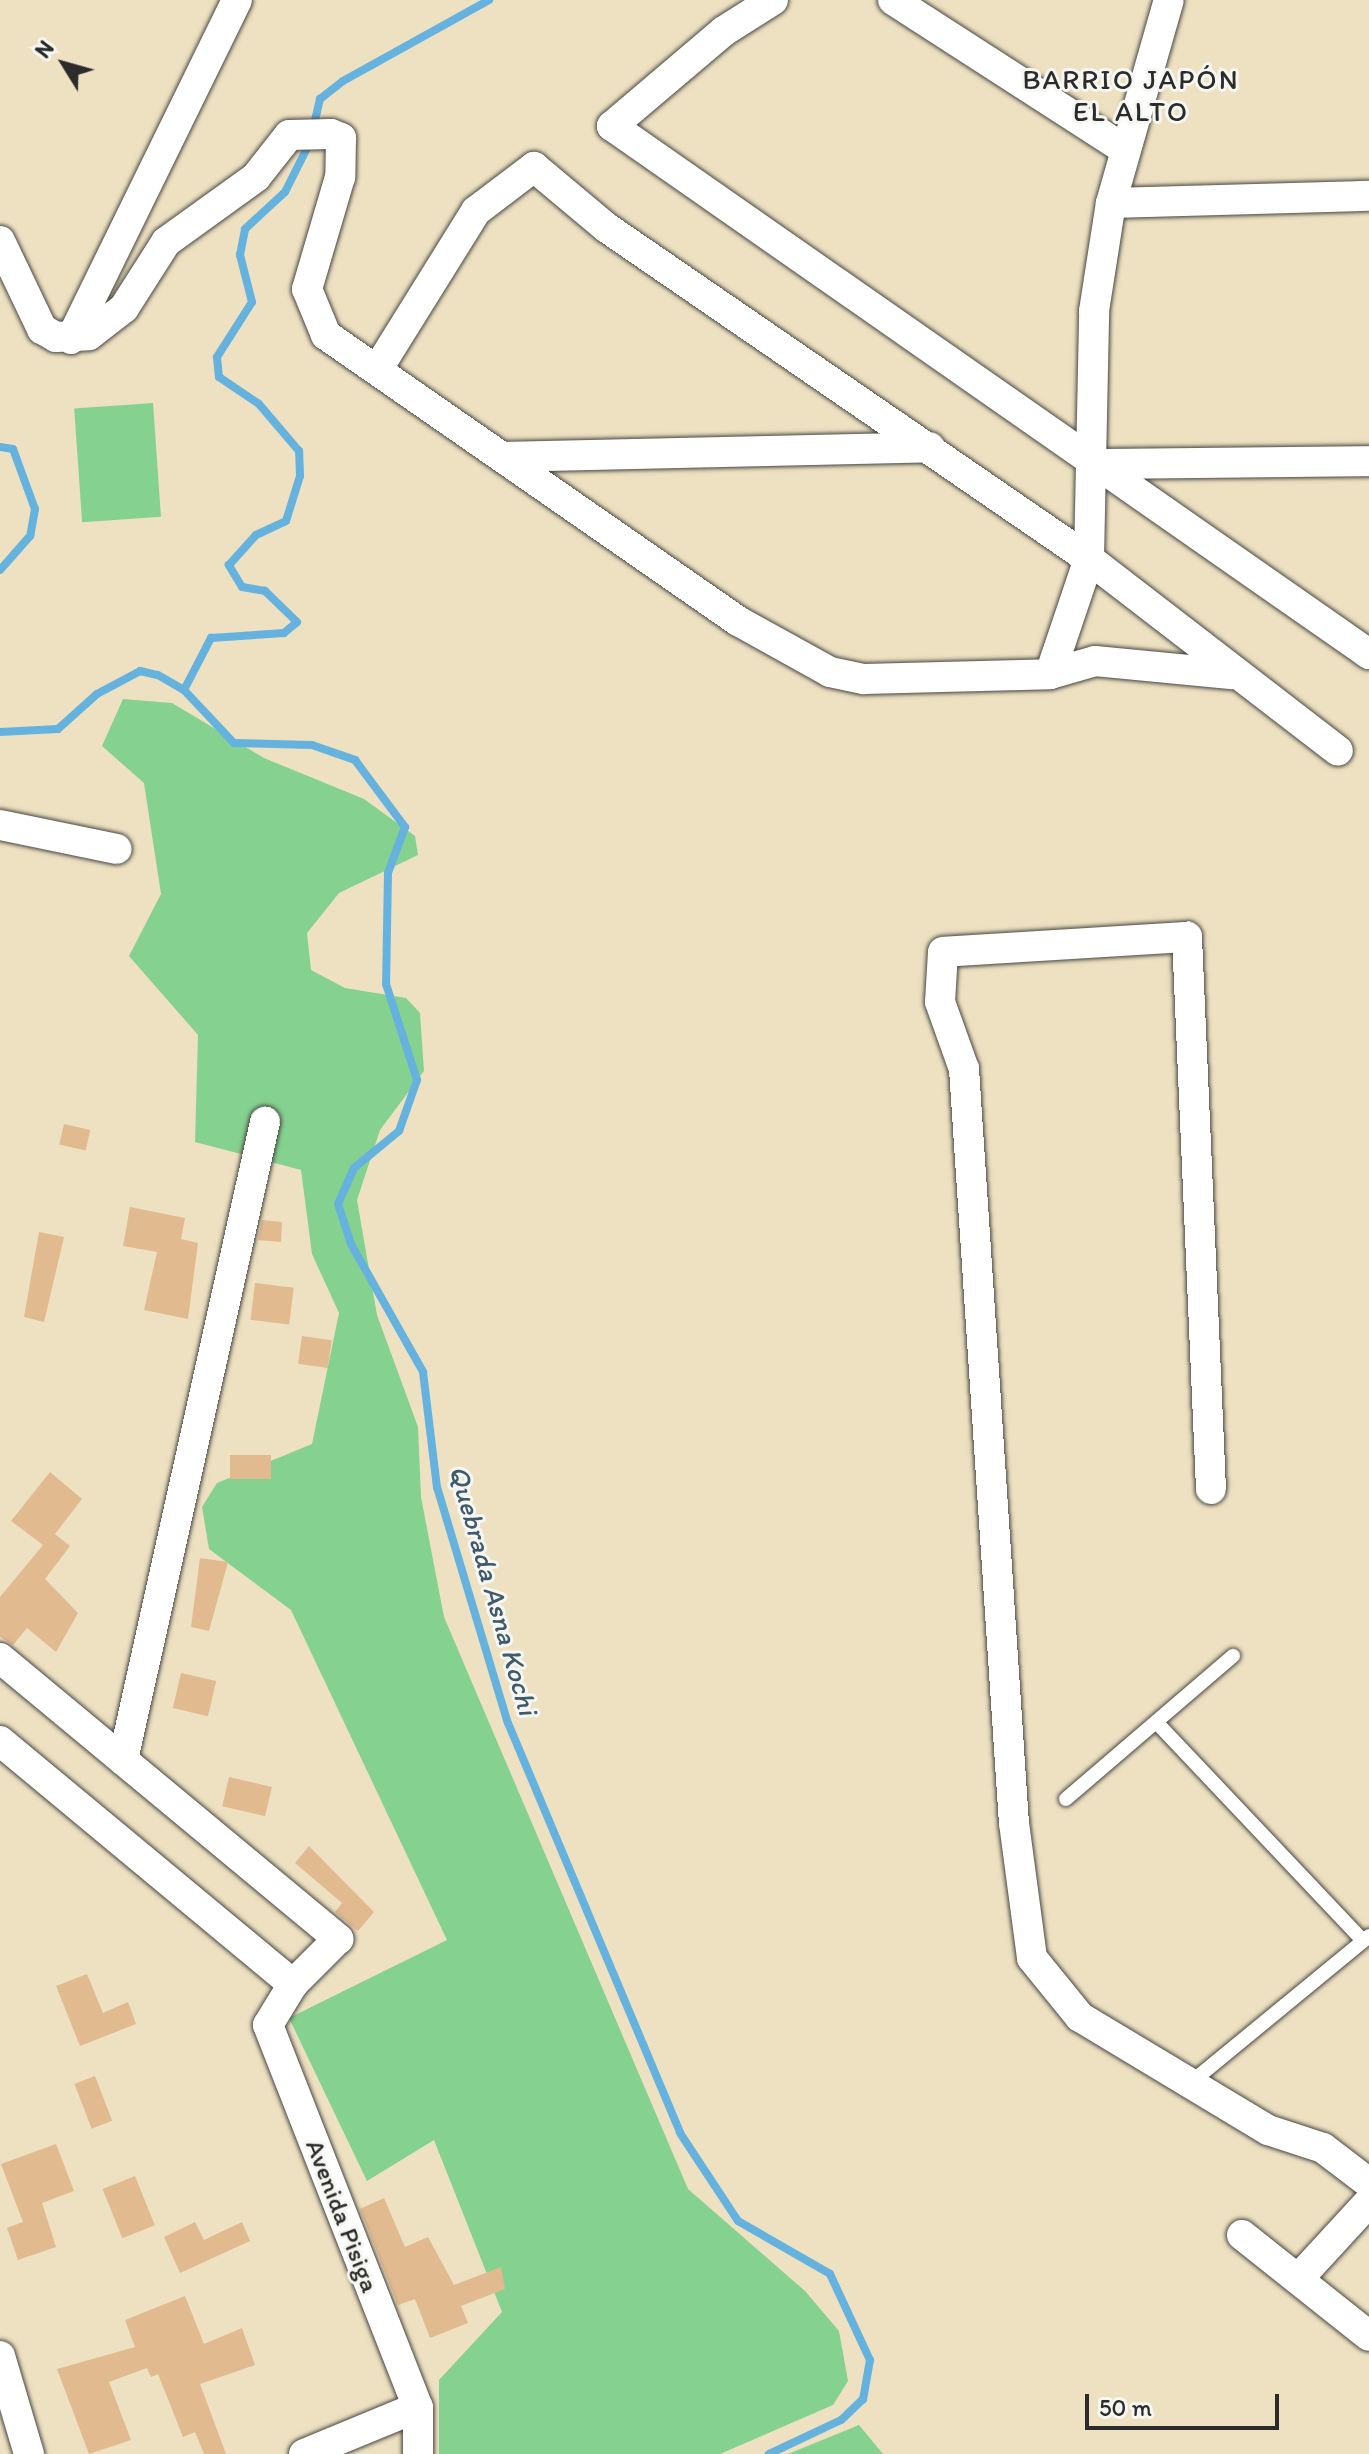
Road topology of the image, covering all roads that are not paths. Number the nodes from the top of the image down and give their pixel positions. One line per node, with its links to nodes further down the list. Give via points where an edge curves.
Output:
1 (237, 0): 9 (street)
2 (773, 0): 14 (street, via 713,40 612,126)
3 (893, 0): 5 (street)
4 (1169, 0): 5 (street)
5 (1124, 149): 7 (street)
6 (1369, 196): 7 (street)
7 (1111, 203): 14 (street, via 1094,311)
8 (0, 241): 9 (street, via 42,329)
9 (71, 339): 10 (street, via 89,335 124,308 166,242 256,177 289,135 331,134 341,138 340,177 307,289 326,335)
10 (377, 370): 11 (street, via 476,211 534,167 607,228); 12 (street)
11 (930, 447): 12 (street); 15 (street)
12 (505, 457): 17 (street, via 738,621 830,672 864,679)
13 (1369, 461): 14 (street, via 1137,469)
14 (1094, 463): 15 (street); 16 (street)
15 (1089, 559): 17 (street); 18 (street)
16 (1369, 654)
17 (1050, 674): 18 (street, via 1095,661)
18 (1231, 674): 19 (street)
19 (1338, 751)
20 (0, 825): 21 (street)
21 (117, 849)
22 (265, 1122): 28 (street)
23 (1211, 1489): 32 (street, via 1187,937 943,952 940,1002 964,1069 1014,1823 1032,1958 1080,2017)
24 (1233, 1656): 26 (lane)
25 (0, 1658): 28 (street, Avenida Pisiga)
26 (1159, 1725): 29 (lane); 30 (lane)
27 (7, 1758): 31 (street)
28 (123, 1760): 31 (street, Avenida Pisiga, via 338,1939)
29 (1066, 1799)
30 (1366, 1938): 32 (lane)
31 (293, 1984): 39 (street, Avenida Pisiga, via 268,2025)
32 (1194, 2080): 33 (street, via 1268,2130 1323,2148)
33 (1369, 2183)
34 (1369, 2202): 36 (street)
35 (1242, 2235): 36 (street)
36 (1299, 2278): 37 (street)
37 (1369, 2336)
38 (0, 2356): 40 (street)
39 (418, 2407): 41 (street); 42 (street, Avenida Pisiga)
40 (29, 2454)
41 (304, 2454)
42 (418, 2454)

